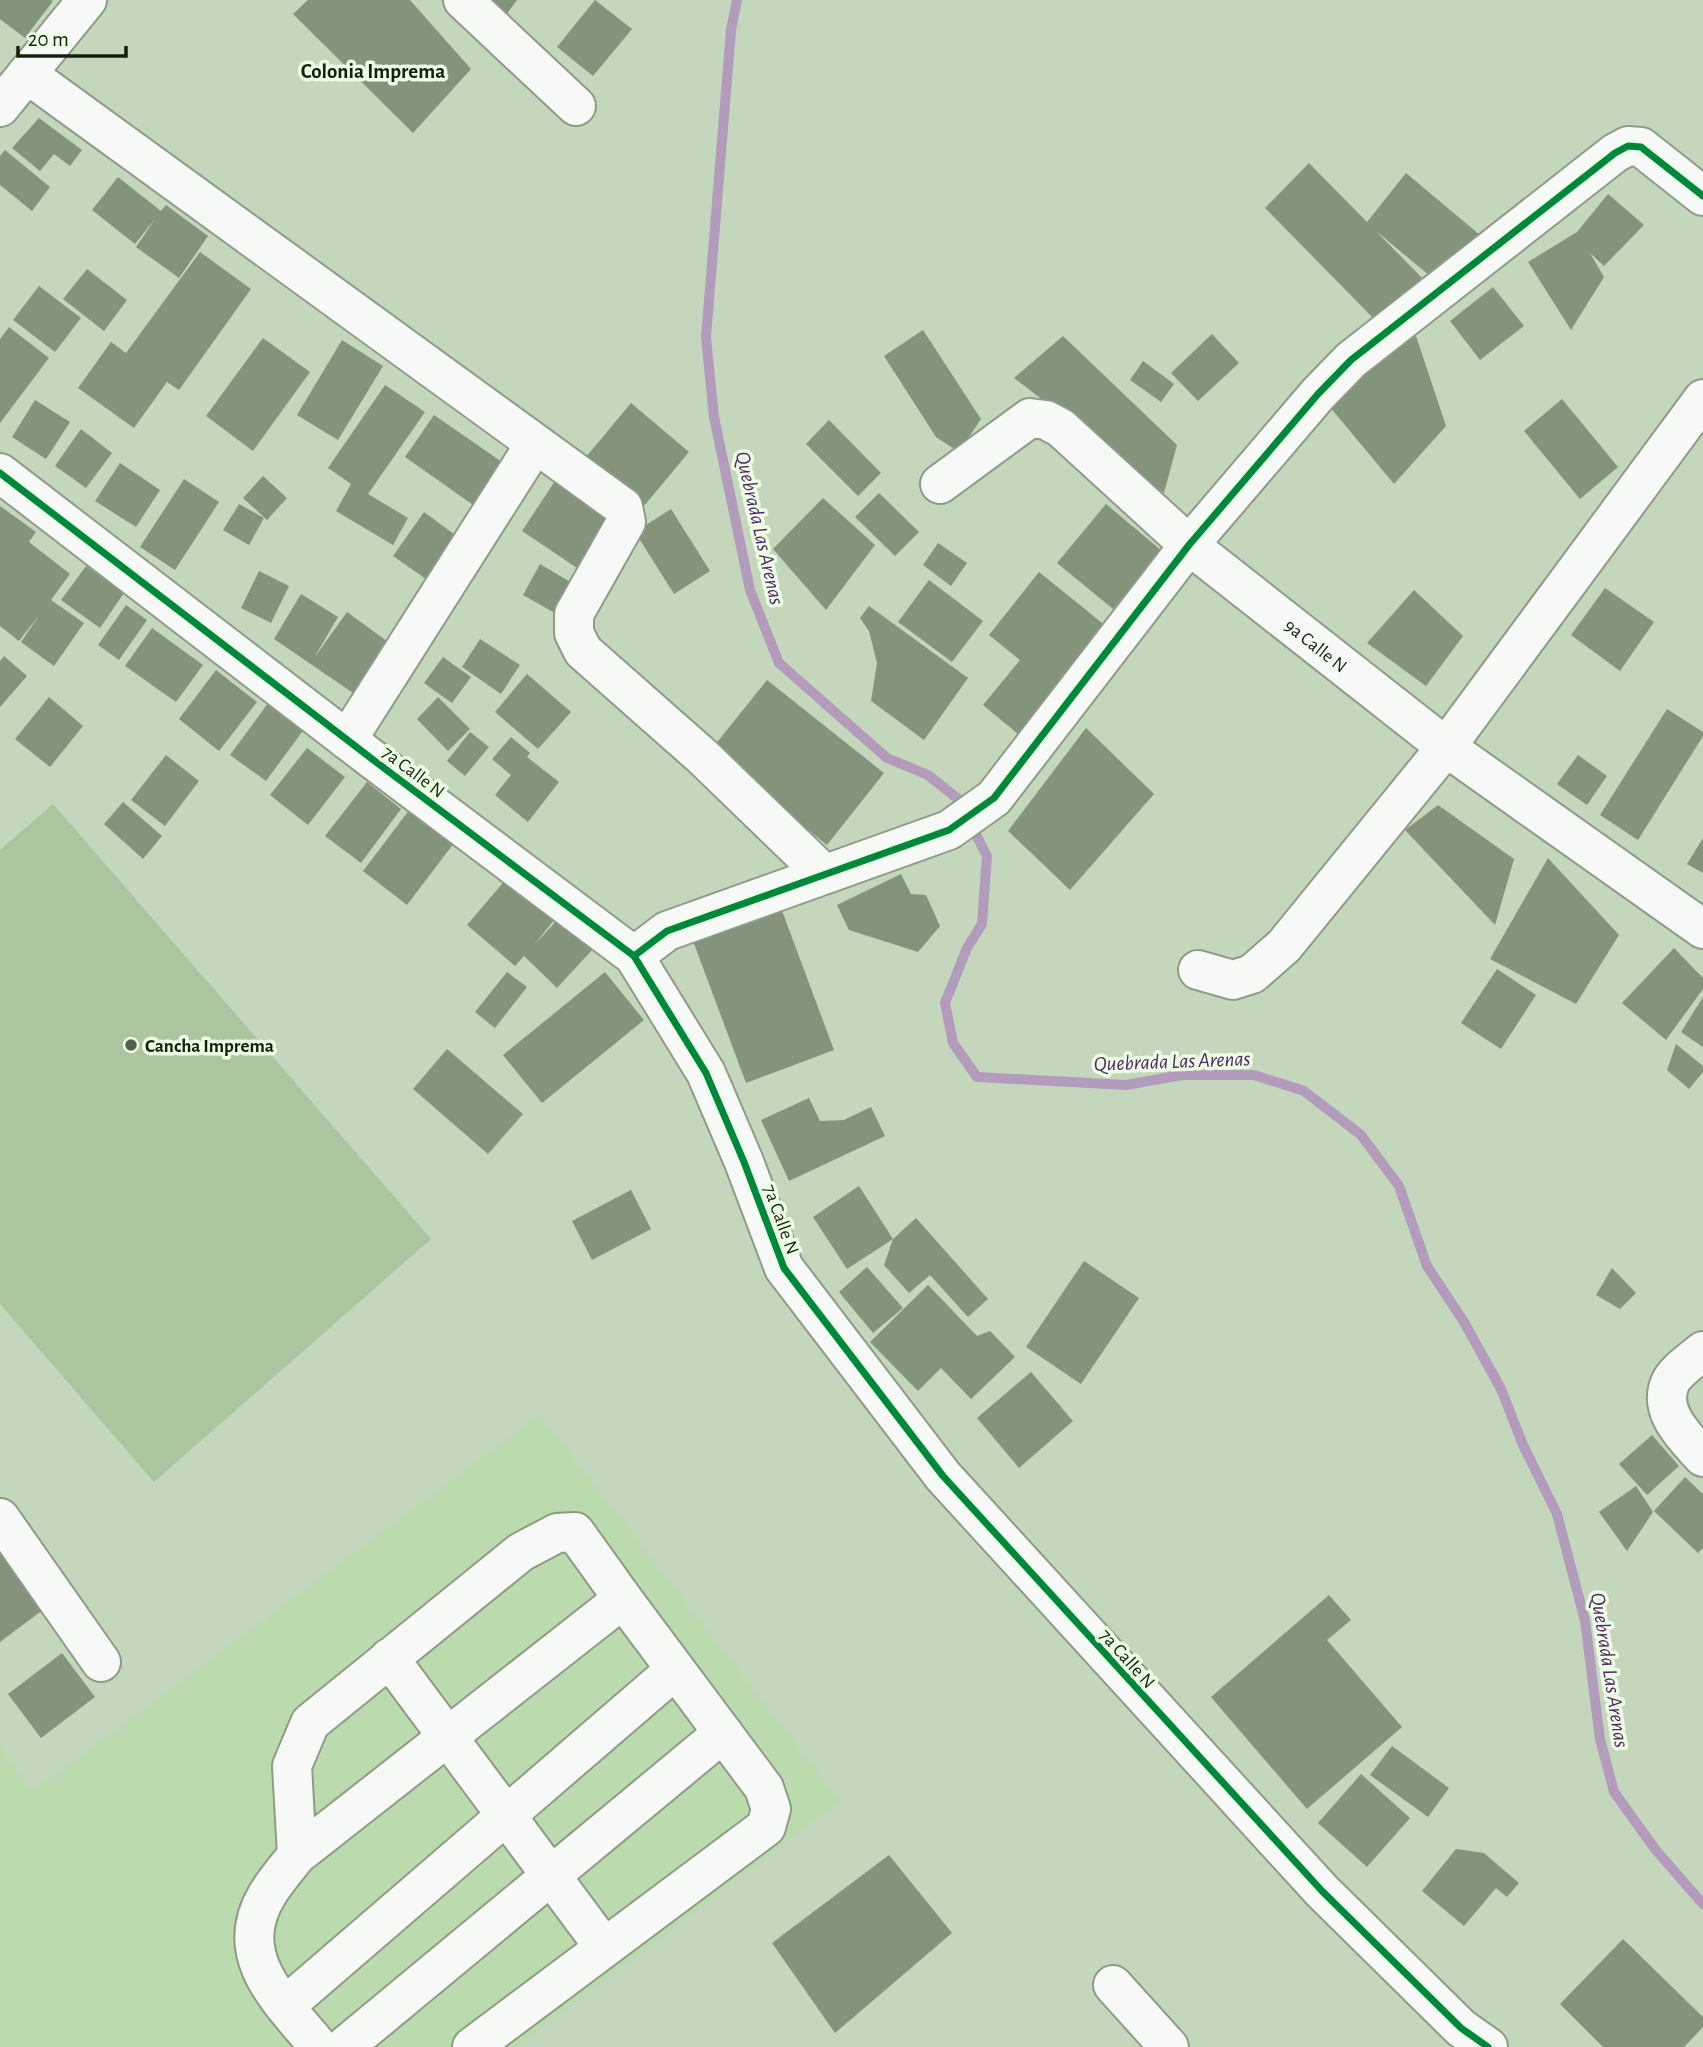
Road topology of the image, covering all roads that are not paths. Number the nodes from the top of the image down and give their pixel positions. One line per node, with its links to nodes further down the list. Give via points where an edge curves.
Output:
1 (87, 0): 3 (street)
2 (463, 0): 4 (street)
3 (27, 74): 5 (street); 8 (street)
4 (576, 106)
5 (0, 107)
6 (1703, 196): 11 (street, via 1641,147 1628,146 1615,153 1351,360)
7 (1703, 399): 13 (street)
8 (535, 444): 12 (street); 14 (street, via 623,508 626,522 574,614 574,634 583,652 703,757)
9 (0, 473): 12 (street, 7a Calle N)
10 (940, 484): 11 (street, 9a Calle N, via 1030,418 1046,420)
11 (1189, 545): 13 (street, 9a Calle N); 14 (street, via 994,798 949,830)
12 (347, 740): 16 (street, 7a Calle N)
13 (1446, 747): 15 (street, 9a Calle N); 17 (street, via 1266,964 1233,980)
14 (824, 874): 16 (street, via 667,931)
15 (1703, 929)
16 (634, 956): 37 (street, 7a Calle N, via 706,1073 784,1268 943,1476 1322,1891 1461,2028)
17 (1198, 970)
18 (1703, 1351): 19 (street, via 1671,1381 1668,1401 1672,1420)
19 (1703, 1458)
20 (0, 1518): 23 (street)
21 (623, 1599): 22 (street, via 575,1532 557,1533 521,1552); 24 (street); 26 (street)
22 (389, 1658): 26 (street); 28 (street, via 310,1723 292,1766)
23 (102, 1662)
24 (675, 1670): 25 (street); 27 (street)
25 (723, 1733): 29 (street); 30 (street, via 764,1788 771,1809 766,1827)
26 (448, 1737): 27 (street); 28 (street)
27 (505, 1817): 29 (street); 32 (street)
28 (297, 1855): 32 (street, via 267,1895 256,1920 254,1946 261,1975)
29 (552, 1874): 30 (street); 34 (street)
30 (604, 1947): 35 (street)
31 (1113, 1985): 36 (street)
32 (285, 2006): 33 (street)
33 (319, 2047)
34 (344, 2047)
35 (472, 2047)
36 (1169, 2047)
37 (1488, 2047)

